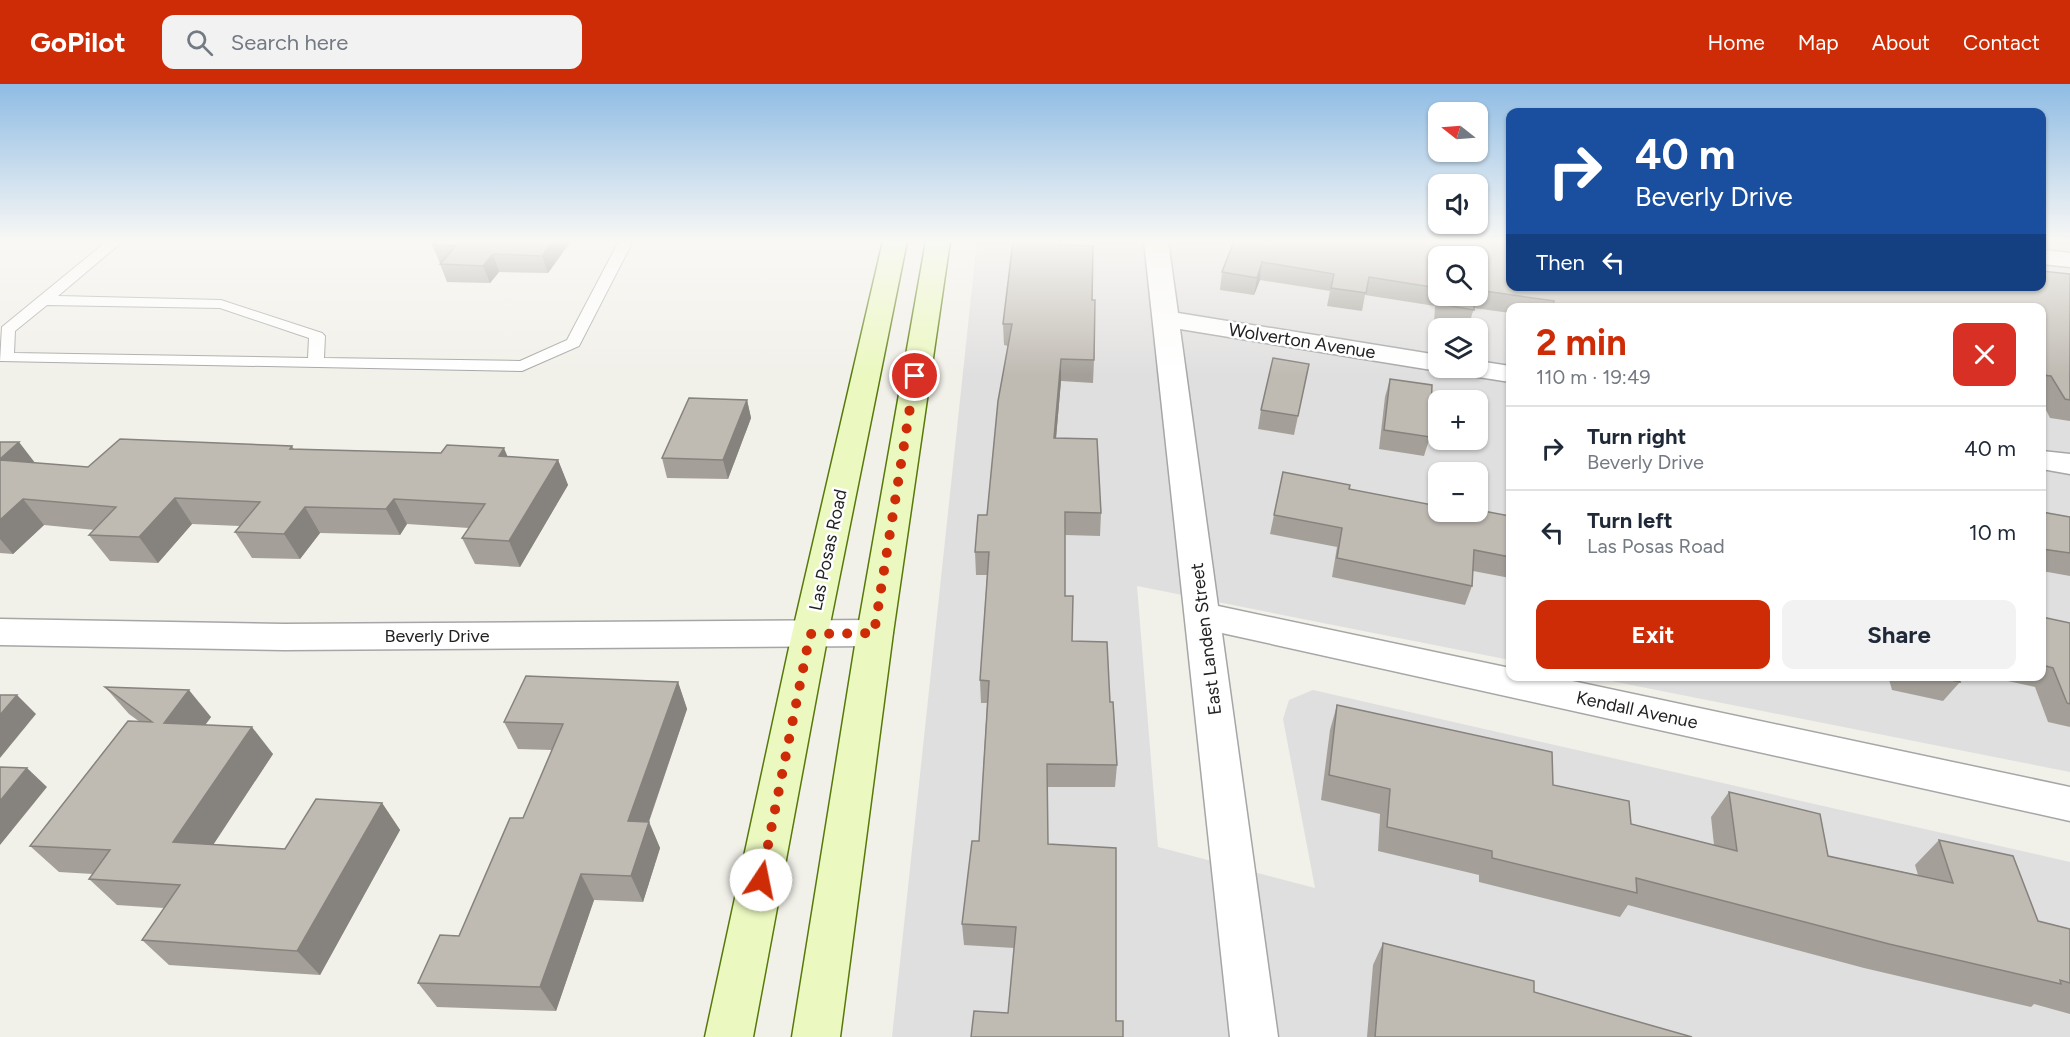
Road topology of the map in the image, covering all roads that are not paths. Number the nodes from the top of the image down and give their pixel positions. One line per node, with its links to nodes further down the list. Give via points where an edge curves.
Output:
1 (62, 285): 6 (lane)
2 (603, 285): 9 (lane, via 573,343 522,366)
3 (885, 285): 17 (main road, Las Posas Road)
4 (931, 285): 16 (main road)
5 (1162, 285): 7 (street, East Landen Street)
6 (45, 300): 9 (lane, via 221,304 317,336); 9 (lane, via 7,330 6,358)
7 (1166, 319): 8 (street, Wolverton Avenue); 14 (street, East Landen Street)
8 (1428, 361)
9 (316, 363)
10 (1488, 371): 11 (street)
11 (1506, 373)
12 (2046, 461): 13 (street)
13 (2070, 464)
14 (1204, 616): 18 (street, Kendall Avenue); 21 (street, East Landen Street)
15 (0, 632): 17 (street, Beverly Drive, via 284,637)
16 (874, 633): 17 (street, Beverly Drive); 20 (main road)
17 (810, 634): 19 (main road, Las Posas Road)
18 (2070, 804)
19 (729, 1037)
20 (816, 1037)
21 (1254, 1037)

